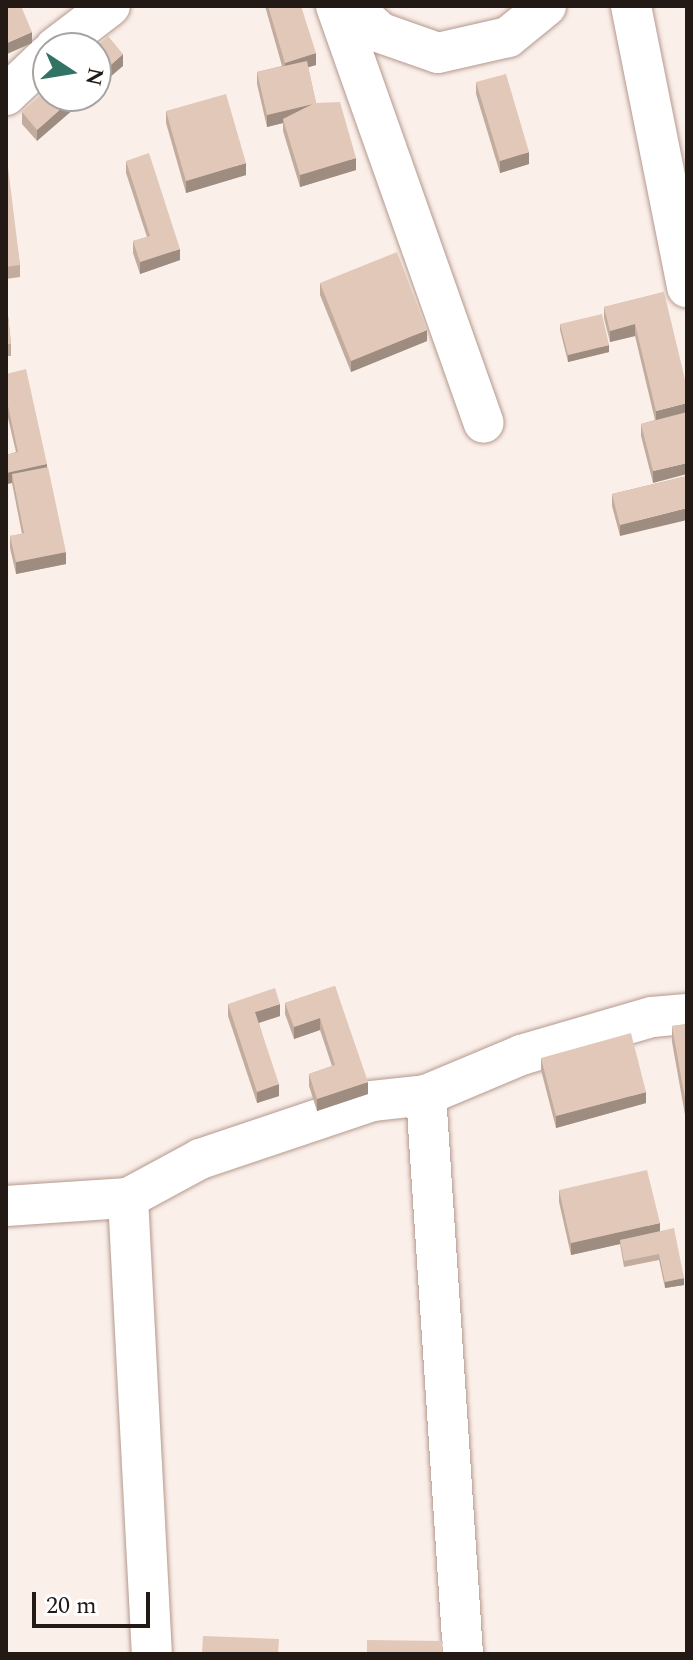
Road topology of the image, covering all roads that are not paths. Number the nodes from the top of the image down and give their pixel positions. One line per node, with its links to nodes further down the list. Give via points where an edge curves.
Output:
1 (110, 6): 6 (street)
2 (336, 6): 10 (street)
3 (351, 6): 4 (street, via 381,33 438,53 508,37)
4 (546, 6)
5 (631, 6): 9 (street)
6 (76, 32)
7 (32, 70): 8 (street)
8 (6, 95)
9 (687, 287)
10 (484, 423)
11 (687, 1014): 12 (street, via 652,1017 521,1055)
12 (426, 1095): 13 (street, via 372,1101 214,1154); 16 (street)
13 (128, 1198): 14 (street); 15 (street)
14 (6, 1206)
15 (152, 1654)
16 (463, 1654)

